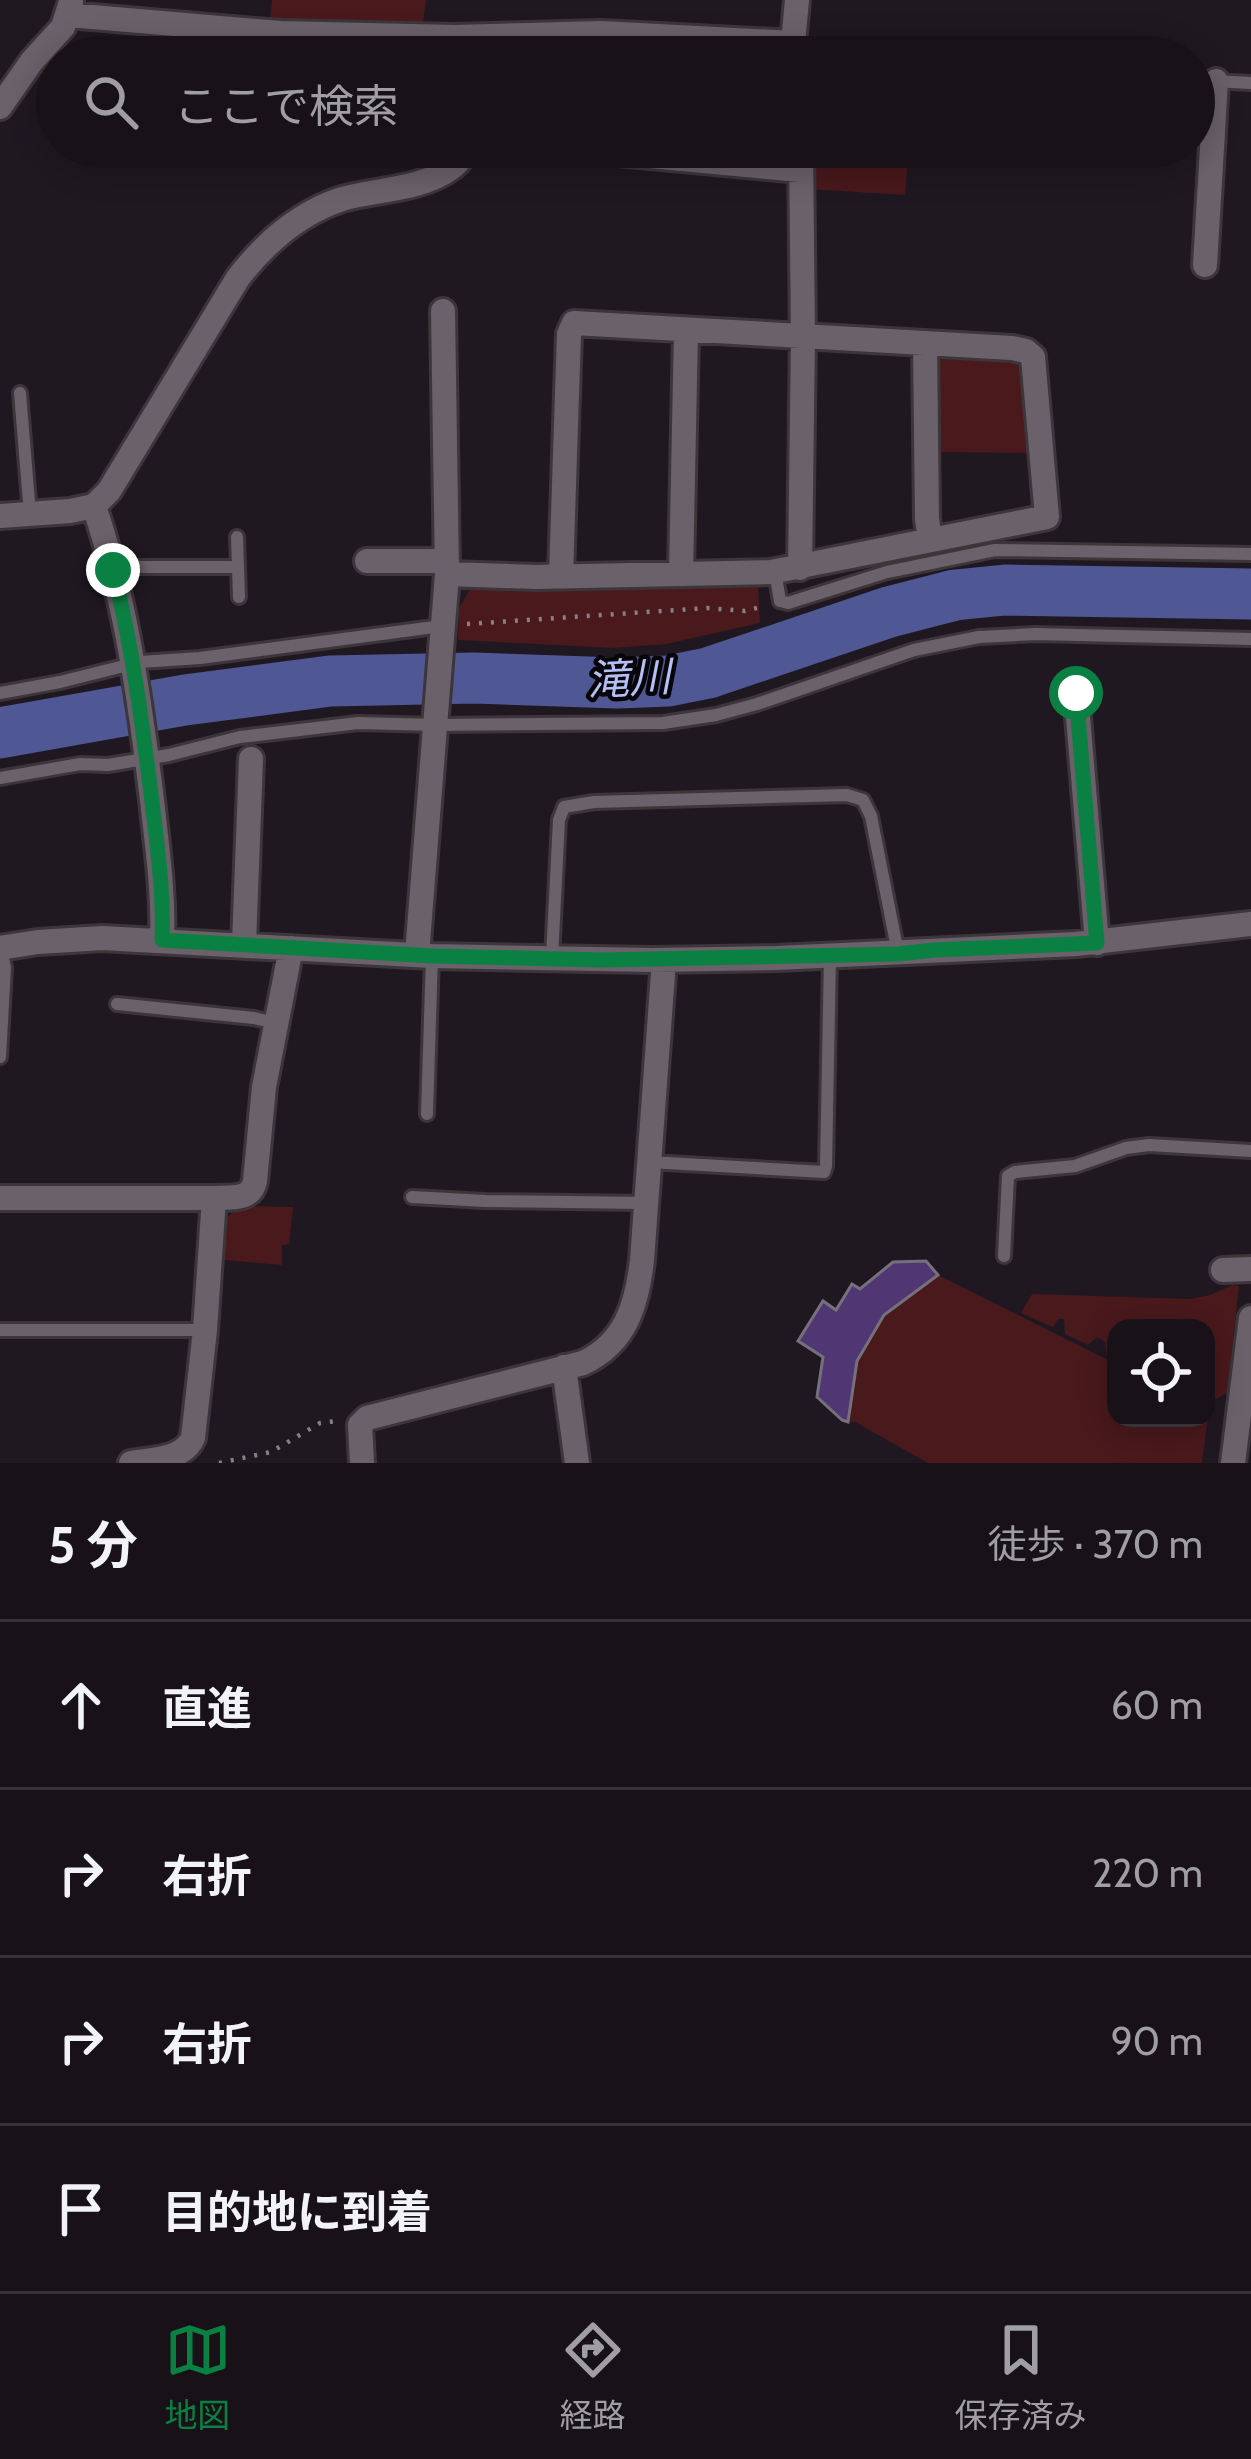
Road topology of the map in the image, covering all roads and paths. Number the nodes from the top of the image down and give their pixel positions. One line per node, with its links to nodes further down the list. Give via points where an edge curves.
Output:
1 (796, 0): 7 (street)
2 (70, 8): 3 (street); 4 (street)
3 (56, 36)
4 (328, 36)
5 (575, 36): 6 (street)
6 (633, 36)
7 (800, 36)
8 (36, 57): 11 (street)
9 (1215, 81): 10 (lane)
10 (1251, 83)
11 (0, 107)
12 (450, 168): 21 (street, via 340,200 297,220 257,253)
13 (801, 168): 18 (street)
14 (1205, 168): 15 (street)
15 (1204, 265)
16 (443, 311): 29 (street)
17 (686, 331): 18 (street); 32 (street); 33 (street, via 574,323)
18 (803, 337): 19 (street); 31 (street)
19 (925, 344): 25 (street); 25 (street, via 1012,348 1033,357 1047,518)
20 (20, 393): 22 (lane)
21 (94, 506): 22 (street); 30 (street)
22 (30, 514): 23 (street)
23 (0, 515)
24 (237, 537): 28 (lane)
25 (930, 540): 31 (street)
26 (1251, 554): 35 (lane, via 995,550)
27 (367, 561): 29 (street)
28 (236, 567): 30 (lane); 34 (lane)
29 (447, 567): 33 (street); 36 (street)
30 (113, 570): 38 (street)
31 (788, 570): 32 (street); 35 (lane)
32 (681, 573): 33 (street)
33 (561, 576)
34 (239, 597)
35 (780, 601): 36 (path, via 745,611 667,610)
36 (443, 632): 38 (lane); 41 (street)
37 (1251, 639): 41 (lane, via 980,637 914,650 716,715 634,725)
38 (132, 668): 39 (lane); 42 (street)
39 (0, 693)
40 (1076, 693): 47 (street)
41 (436, 720): 42 (lane, via 300,728); 52 (street)
42 (146, 754): 44 (lane); 46 (street)
43 (251, 759): 48 (street)
44 (0, 778)
45 (1251, 924): 47 (street)
46 (162, 940): 48 (street); 49 (street, via 71,938)
47 (1097, 943): 51 (street)
48 (244, 945): 50 (street)
49 (1, 948): 58 (lane)
50 (291, 948): 52 (street); 57 (street)
51 (898, 954): 53 (street); 54 (lane, via 871,816 863,800 848,795 564,807)
52 (425, 956): 54 (street); 59 (lane)
53 (830, 957): 55 (street); 61 (lane, via 824,1172)
54 (552, 958): 55 (street)
55 (664, 960): 61 (street)
56 (117, 1004): 57 (lane)
57 (276, 1023): 64 (street, via 254,1187 245,1196)
58 (0, 1057)
59 (427, 1114)
60 (1251, 1151): 66 (lane, via 1149,1145 1015,1172 1008,1176)
61 (649, 1162): 65 (street)
62 (412, 1197): 65 (lane)
63 (0, 1198): 64 (street)
64 (214, 1198): 71 (street)
65 (646, 1203): 72 (street, via 630,1319 596,1357)
66 (1004, 1256)
67 (1251, 1269): 68 (street)
68 (1223, 1270)
69 (1251, 1318): 78 (street)
70 (0, 1330): 71 (lane)
71 (205, 1330): 74 (street, via 190,1445)
72 (564, 1367): 73 (street); 77 (street)
73 (367, 1418): 75 (path, via 320,1424 272,1452); 76 (street, via 360,1425)
74 (131, 1463)
75 (219, 1463)
76 (362, 1463)
77 (577, 1463)
78 (1233, 1463)

